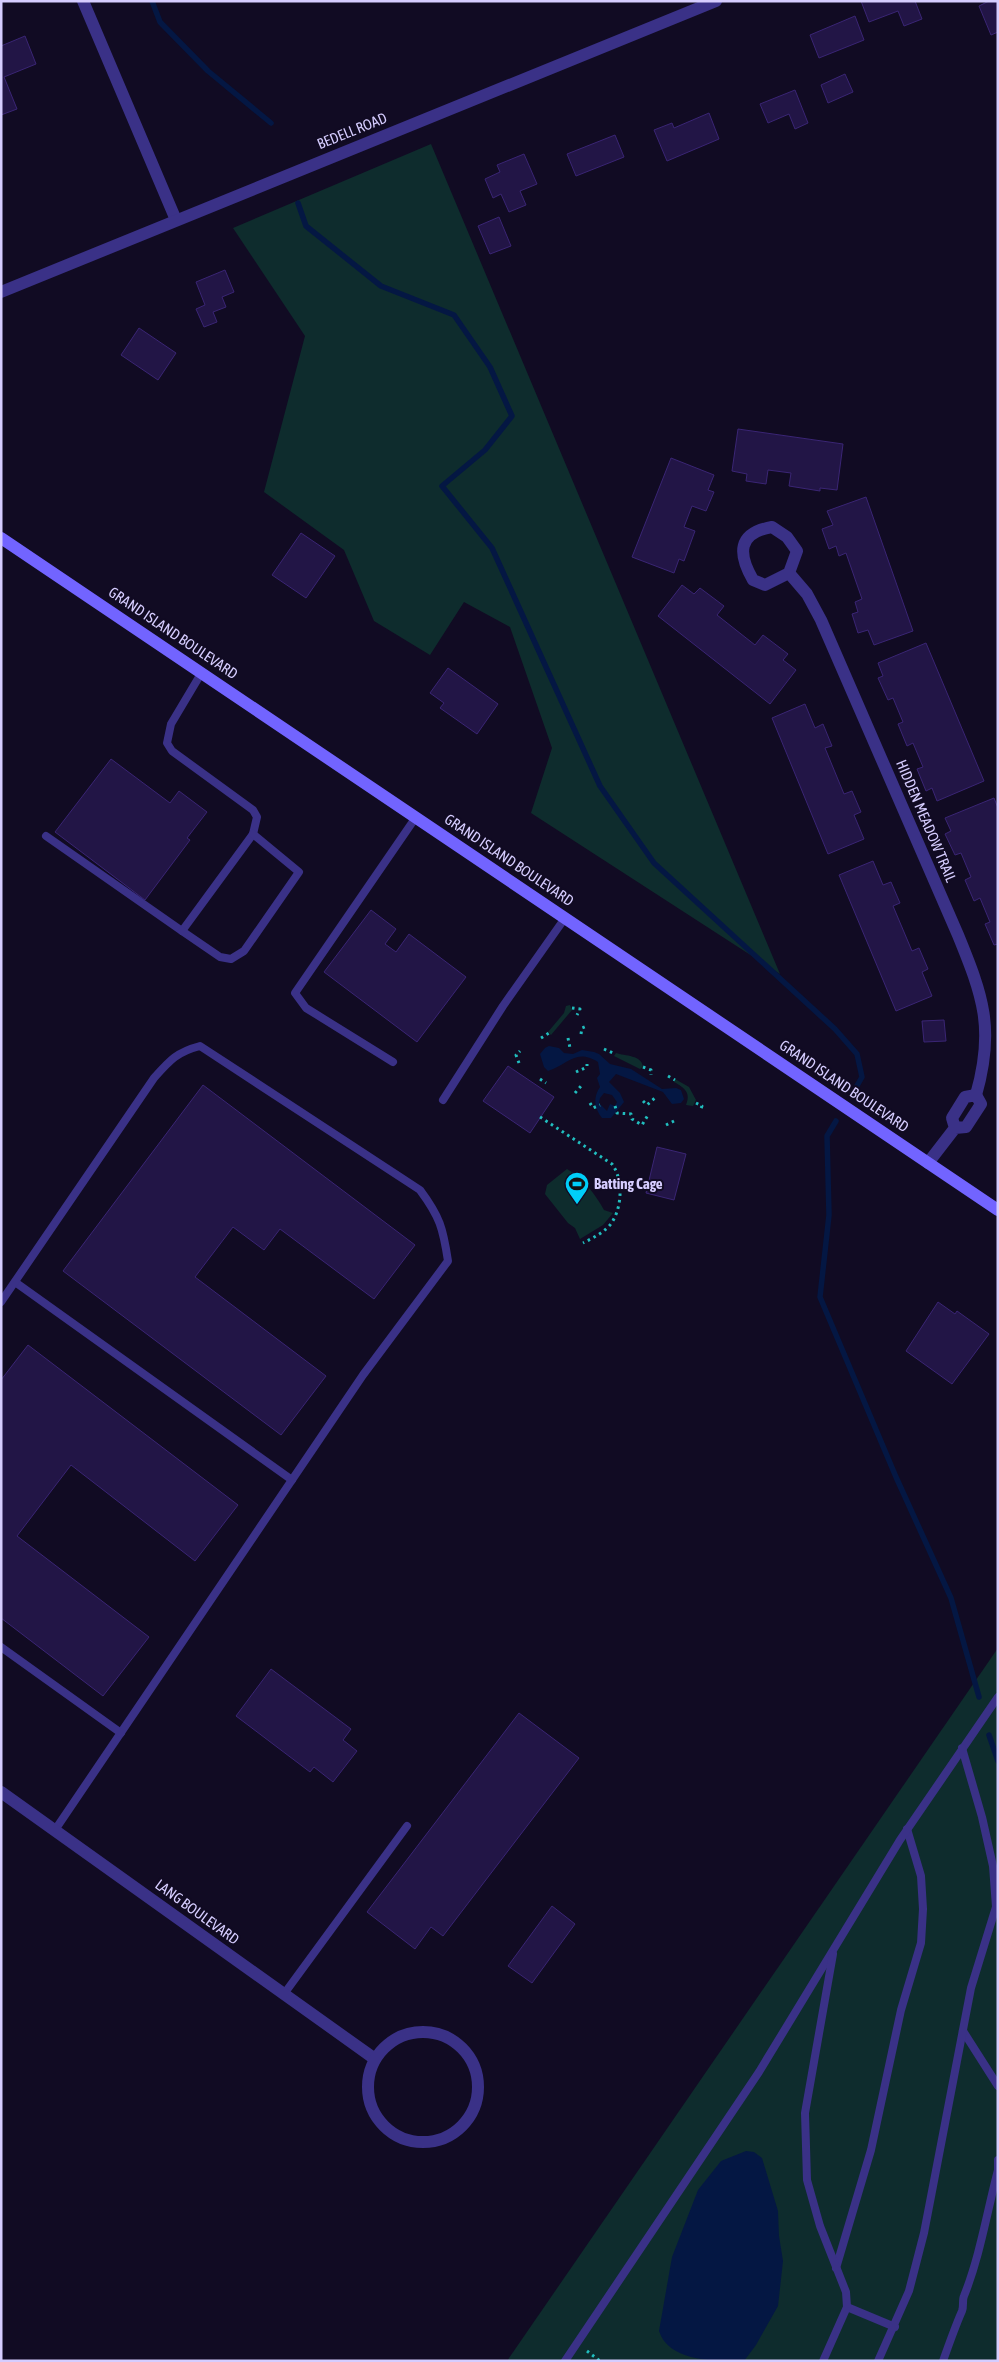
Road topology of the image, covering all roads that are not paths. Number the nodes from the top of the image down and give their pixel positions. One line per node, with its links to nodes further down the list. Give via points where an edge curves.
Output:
1 (83, 1): 3 (street)
2 (716, 1): 3 (street, BEDELL ROAD)
3 (176, 220): 4 (street, BEDELL ROAD)
4 (1, 292)
5 (1, 538): 7 (main road, GRAND ISLAND BOULEVARD)
6 (789, 573): 6 (street, via 765,585 753,580 742,556 747,538 772,527 787,537 797,551); 15 (street, HIDDEN MEADOW TRAIL, via 822,620 978,983 984,1005 983,1069 976,1095 981,1104 966,1127 955,1128)
7 (202, 672): 8 (main road, GRAND ISLAND BOULEVARD); 9 (lane, via 172,724 167,743 172,752 253,810 257,817)
8 (416, 817): 11 (main road, GRAND ISLAND BOULEVARD); 13 (lane, via 295,993 306,1008)
9 (253, 834): 12 (lane); 12 (lane, via 299,872 244,951 231,959 220,957)
10 (46, 836): 12 (lane)
11 (565, 918): 14 (lane, via 502,1006); 15 (main road, GRAND ISLAND BOULEVARD)
12 (182, 931)
13 (393, 1062)
14 (443, 1100)
15 (928, 1163): 16 (main road, GRAND ISLAND BOULEVARD)
16 (998, 1210)
17 (15, 1282): 18 (lane); 19 (lane); 19 (lane, via 154,1078 174,1056 200,1046 420,1190 443,1228 448,1261 363,1374)
18 (1, 1302)
19 (292, 1480): 22 (lane)
20 (1, 1647): 22 (lane)
21 (998, 1697): 23 (lane)
22 (121, 1733): 26 (lane)
23 (962, 1748): 27 (lane); 30 (lane, via 993,1866 996,1906 971,1988)
24 (1, 1792): 26 (street, LANG BOULEVARD)
25 (406, 1826): 29 (lane)
26 (55, 1830): 29 (street, LANG BOULEVARD)
27 (907, 1830): 28 (lane); 34 (lane, via 921,1876 921,1943 901,2010 871,2150)
28 (833, 1950): 34 (lane, via 805,2113 807,2180); 37 (lane, via 759,2072)
29 (284, 1994): 31 (street, LANG BOULEVARD)
30 (963, 2031): 32 (lane); 36 (lane, via 924,2233 909,2291)
31 (374, 2059): 31 (street, via 368,2077 371,2107 381,2124 400,2138 419,2142 444,2138 460,2128 470,2116 478,2098 476,2071 468,2054 451,2039 423,2031 404,2034 387,2044)
32 (998, 2086)
33 (998, 2160): 40 (lane, via 971,2278 962,2298 963,2309)
34 (836, 2268): 35 (lane, via 846,2292)
35 (847, 2307): 36 (lane); 38 (lane)
36 (894, 2327): 39 (lane)
37 (565, 2361)
38 (823, 2361)
39 (878, 2361)
40 (943, 2361)

